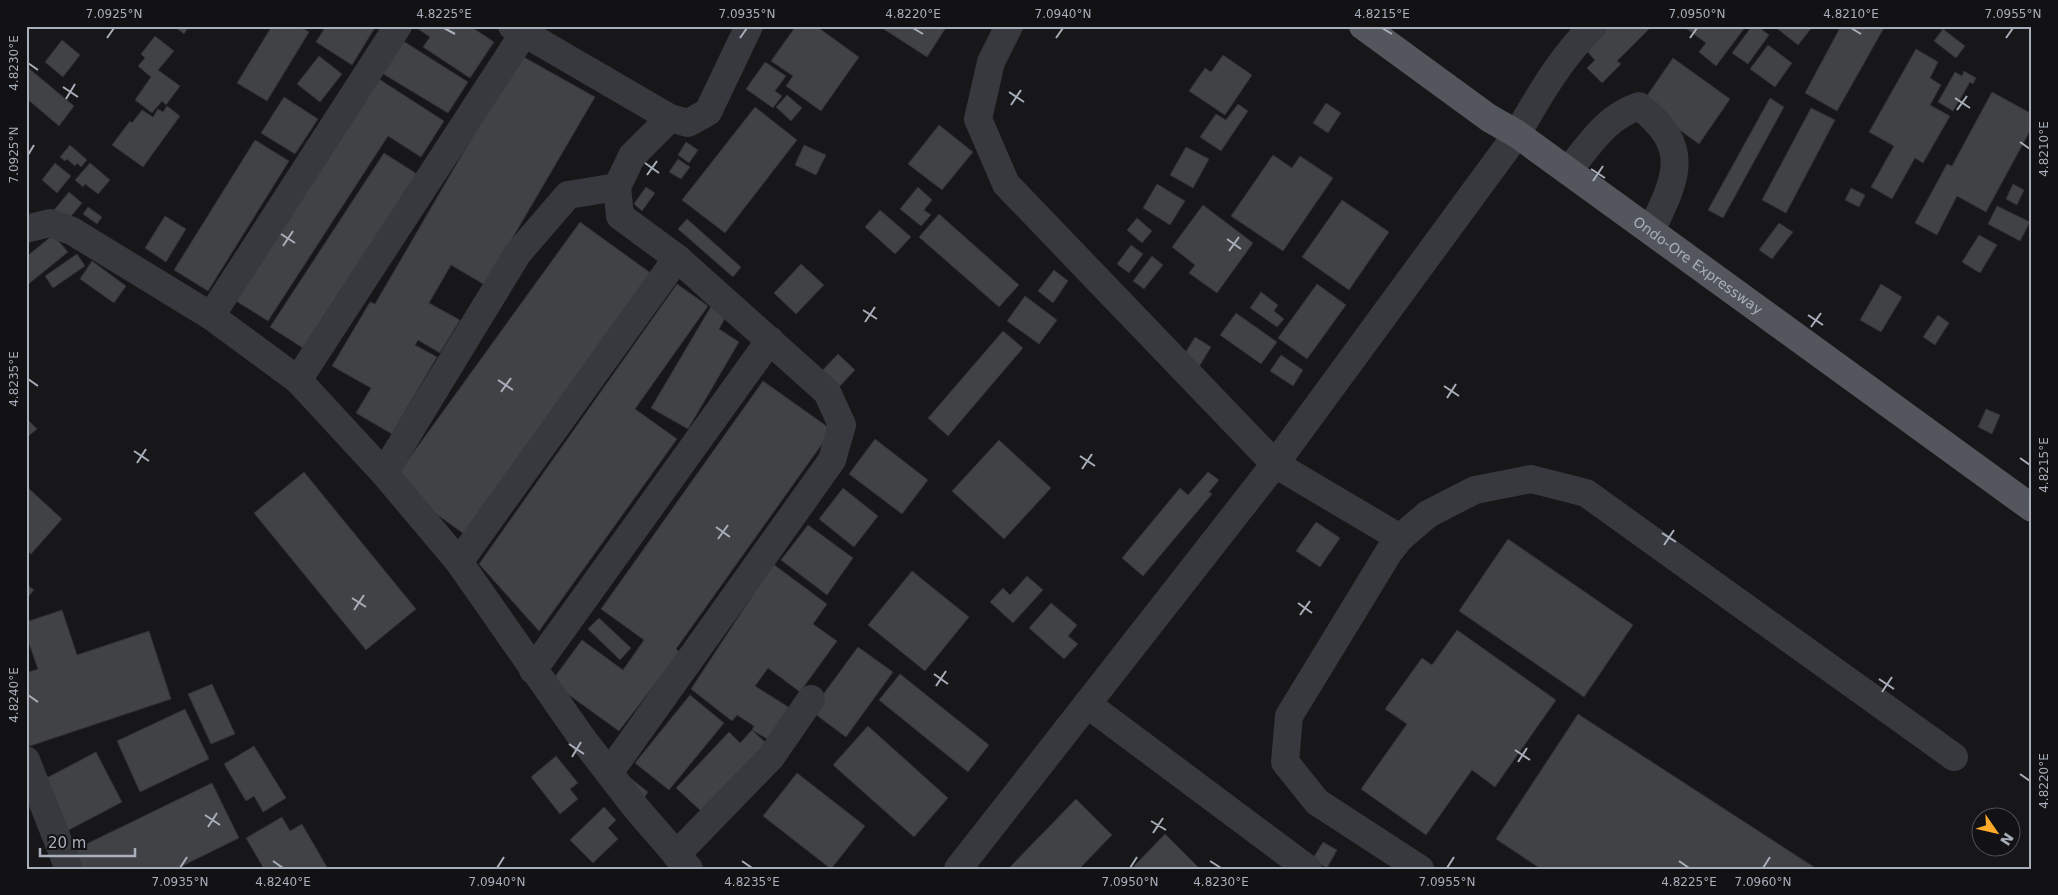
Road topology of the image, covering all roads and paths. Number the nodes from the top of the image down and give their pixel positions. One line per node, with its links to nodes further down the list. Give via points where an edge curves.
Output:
1 (398, 26): 14 (street)
2 (749, 26): 7 (street, via 708,112 688,123)
3 (1009, 26): 17 (street, via 991,62 978,119 1006,184)
4 (1363, 26): 8 (main road, Ondo-Ore Expressway, via 1489,118)
5 (1593, 26): 8 (street, via 1574,45)
6 (518, 30): 7 (street); 16 (street)
7 (670, 118): 10 (street, via 632,156)
8 (1517, 134): 9 (main road, Ondo-Ore Expressway); 17 (street)
9 (1568, 171): 12 (main road, Ondo-Ore Expressway); 12 (street, via 1610,120 1640,106 1669,134 1675,159 1668,196)
10 (617, 187): 13 (street, via 620,216); 18 (street, via 568,195 518,253)
11 (26, 229): 14 (street, via 50,223 72,231)
12 (1651, 231): 19 (main road, Ondo-Ore Expressway)
13 (677, 258): 15 (street); 21 (street)
14 (211, 316): 16 (street)
15 (770, 340): 22 (street); 27 (street, via 828,392 842,425 832,460)
16 (298, 380): 18 (street)
17 (1274, 464): 20 (street); 24 (street)
18 (384, 473): 21 (street)
19 (2032, 508)
20 (1400, 538): 25 (street, via 1428,514 1475,490 1531,478 1586,493); 32 (street, via 1288,716 1285,762 1317,802)
21 (459, 562): 22 (street)
22 (534, 670): 27 (street)
23 (811, 699): 28 (street, via 771,757)
24 (1087, 704): 30 (street); 31 (street)
25 (1954, 757)
26 (26, 760): 29 (street)
27 (609, 773): 28 (street)
28 (683, 862)
29 (69, 869)
30 (958, 869)
31 (1308, 869)
32 (1420, 869)

